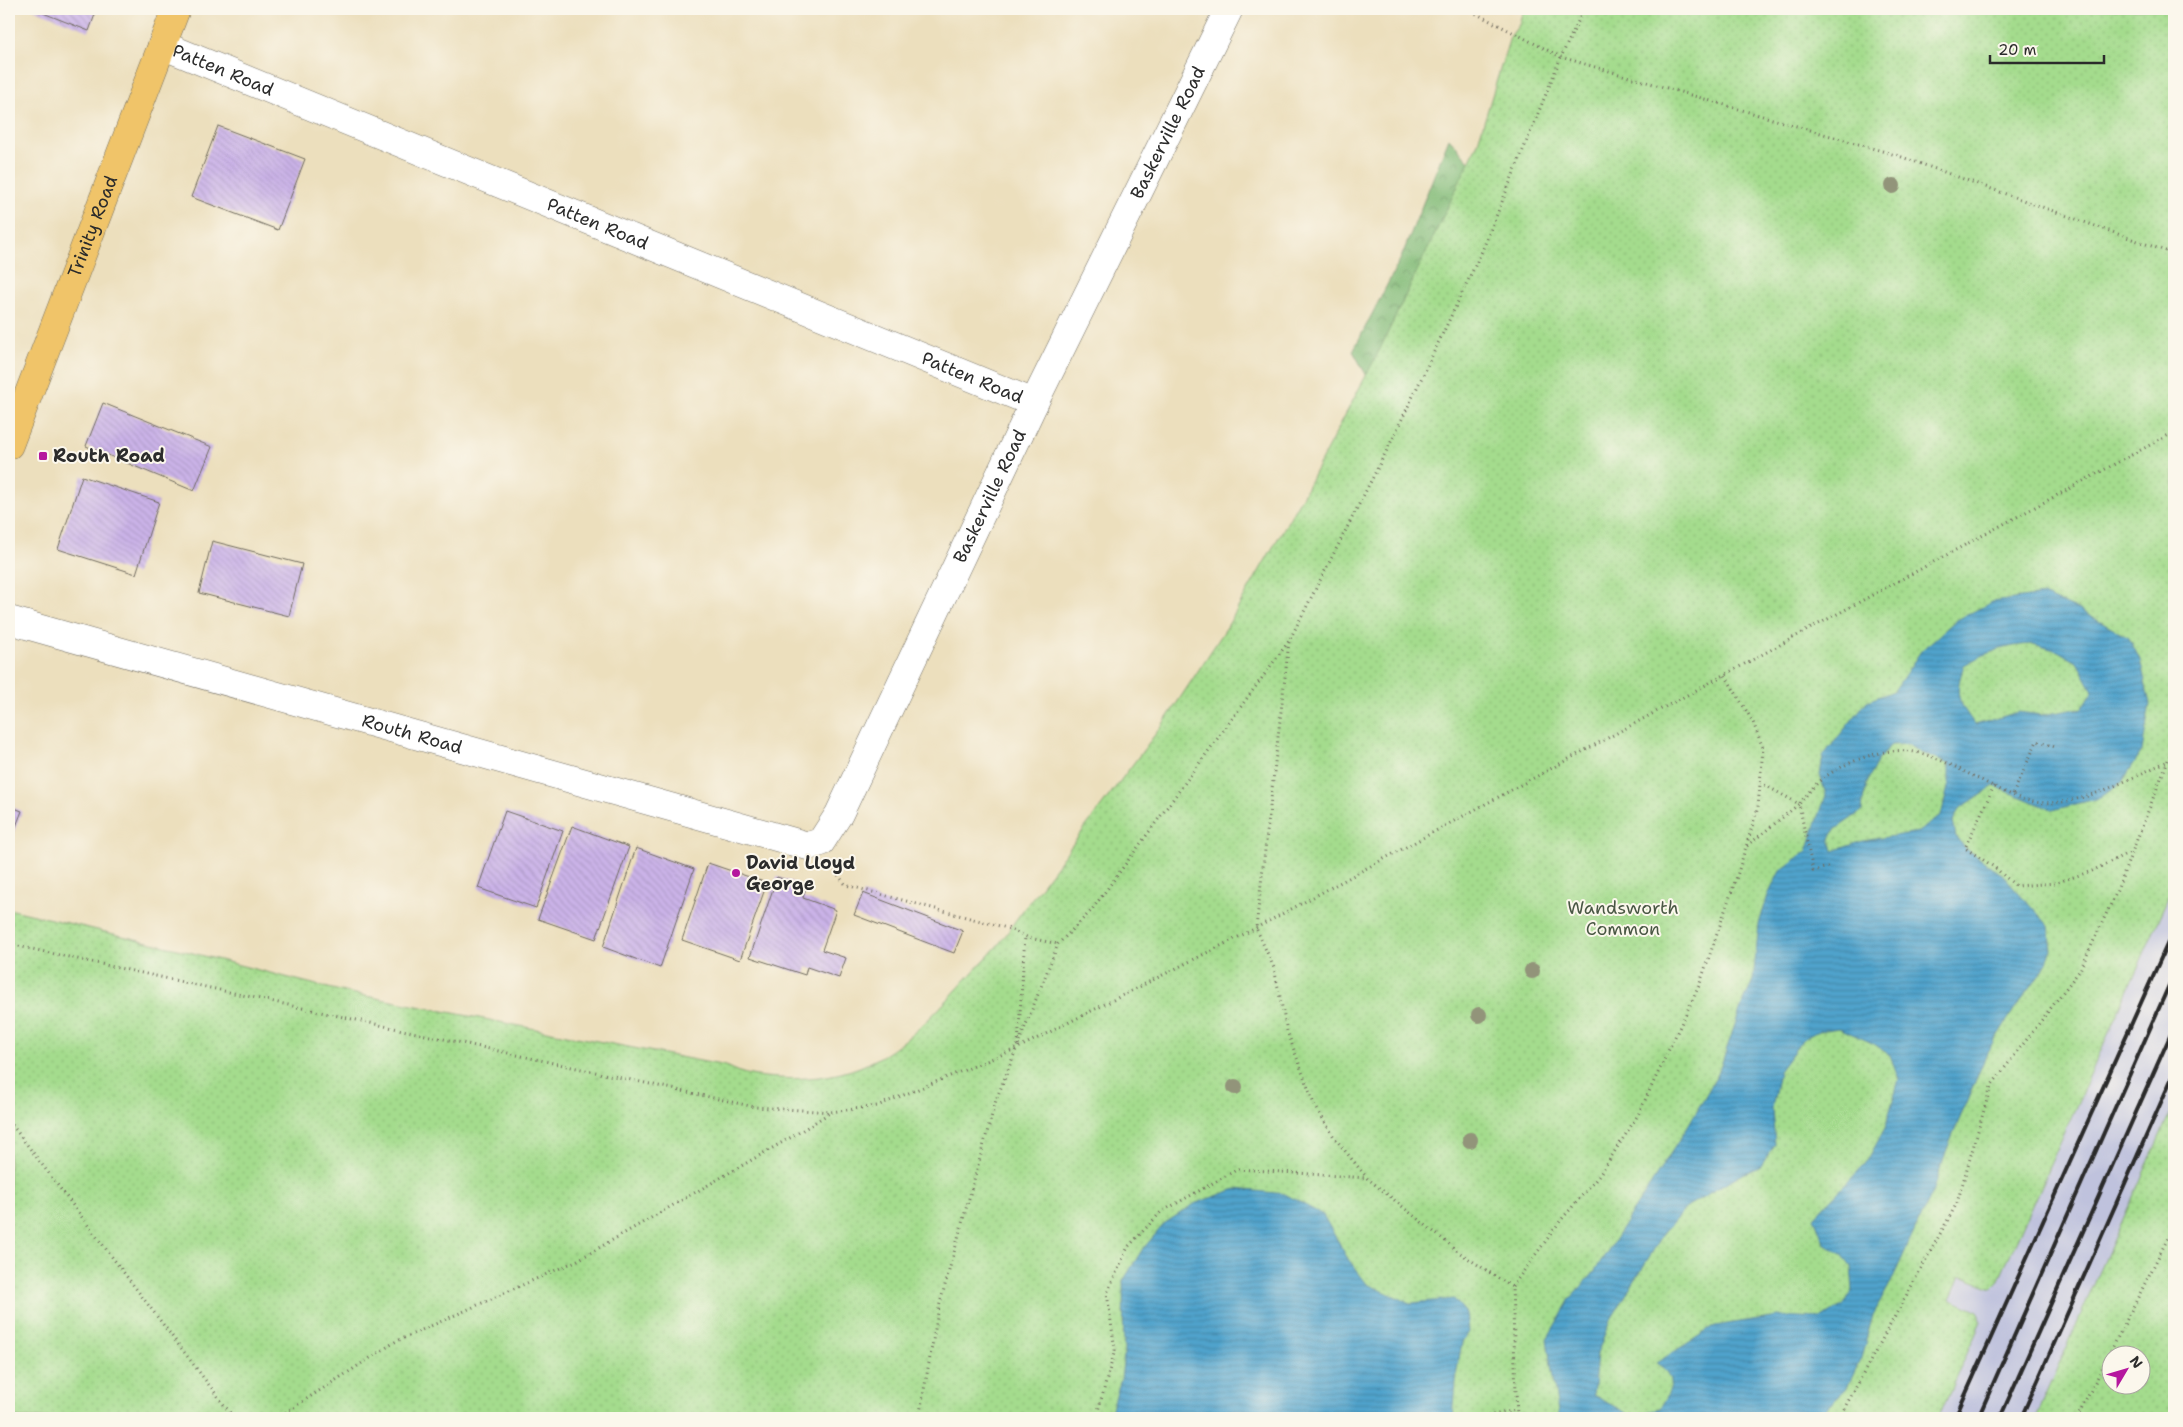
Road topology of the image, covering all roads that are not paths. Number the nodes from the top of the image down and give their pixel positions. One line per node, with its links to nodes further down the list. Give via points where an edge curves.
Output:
1 (176, 9): 3 (highway, Trinity Road)
2 (1229, 9): 4 (street, Baskerville Road)
3 (162, 45): 4 (street, Patten Road); 5 (highway, Trinity Road)
4 (1034, 403): 7 (street, Baskerville Road, via 839,814 821,842)
5 (9, 445)
6 (9, 620): 7 (street, Routh Road)
7 (814, 845)

